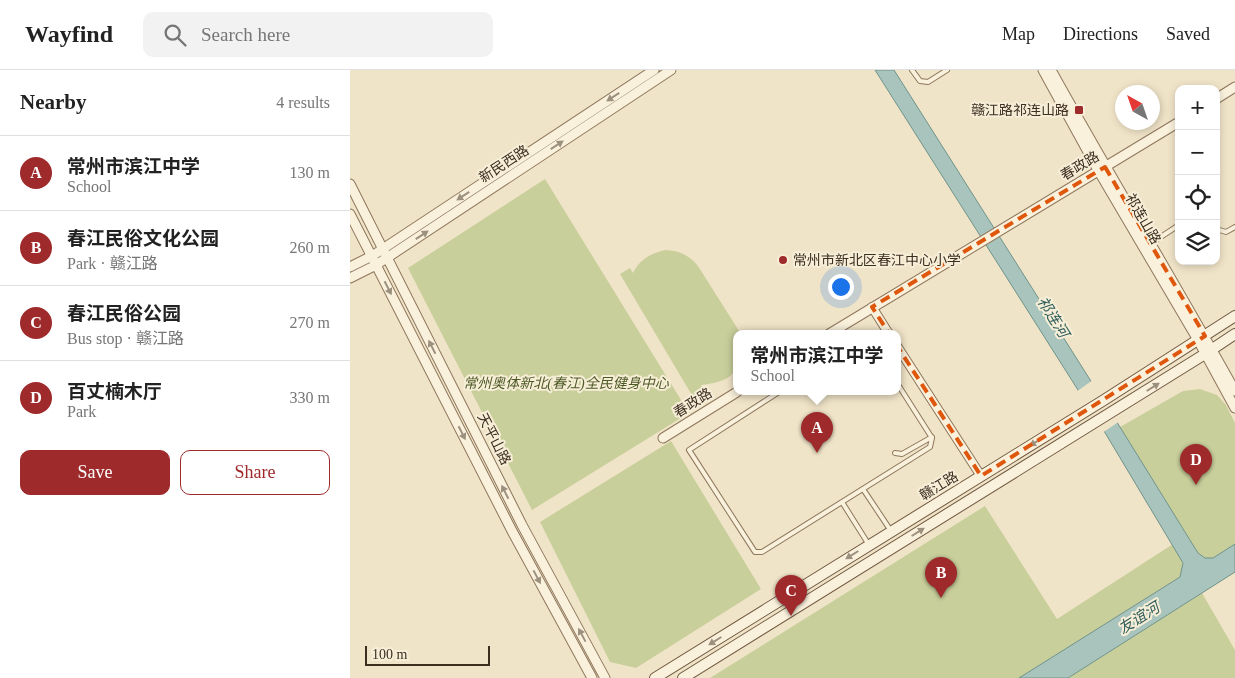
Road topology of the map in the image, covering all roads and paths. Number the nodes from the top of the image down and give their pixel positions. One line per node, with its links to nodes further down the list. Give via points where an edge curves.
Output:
1 (654, 70): 17 (street, 新民西路, one-way to 17)
2 (671, 70): 19 (street, 新民西路, one-way to 2)
3 (912, 70): 4 (lane, via 920,81 928,82)
4 (947, 70)
5 (1043, 70): 10 (street, 祁连山路)
6 (1051, 70): 10 (street, 祁连山路)
7 (1235, 87): 8 (street)
8 (1220, 96)
9 (1175, 124): 10 (street, 春政路)
10 (1102, 168): 16 (street, 祁连山路); 23 (street, 春政路); 28 (street, 祁连山路)
11 (350, 184): 17 (street, 天平山路)
12 (350, 214): 18 (street, 天平山路)
13 (1235, 226): 15 (lane, via 1226,232)
14 (1175, 228): 16 (lane)
15 (1220, 230)
16 (1150, 244): 28 (street, 祁连山路)
17 (383, 248): 18 (street, 新民西路); 19 (street, 天平山路)
18 (372, 256): 20 (street, 天平山路); 21 (street, 新民西路)
19 (387, 258): 20 (street, 新民西路); 45 (street, 天平山路, one-way to 19, via 522,525)
20 (376, 265): 22 (street, 新民西路); 44 (street, 天平山路, one-way to 44, via 512,531)
21 (350, 266)
22 (350, 278)
23 (872, 307): 25 (street); 26 (street)
24 (1235, 316): 28 (main road, 赣江路)
25 (835, 330)
26 (886, 330)
27 (1235, 334): 30 (main road, 赣江路)
28 (1202, 338): 30 (street, 祁连山路); 39 (main road, 赣江路, one-way to 39)
29 (901, 352): 39 (street)
30 (1208, 352): 32 (street, 祁连山路); 35 (street, 祁连山路); 47 (main road, 赣江路, one-way to 30)
31 (901, 389): 36 (lane)
32 (1235, 391)
33 (733, 394): 37 (street, 春政路)
34 (774, 395): 41 (lane, via 689,450 755,552 762,552)
35 (1235, 408)
36 (932, 436): 38 (lane, via 902,454); 40 (lane, via 930,447)
37 (663, 438)
38 (895, 453)
39 (981, 476): 42 (main road, 赣江路)
40 (863, 489): 41 (lane); 42 (lane)
41 (842, 502): 43 (lane)
42 (890, 531): 43 (main road, 赣江路)
43 (869, 545): 46 (main road, 赣江路, one-way to 46)
44 (592, 678)
45 (605, 678)
46 (655, 678)
47 (684, 678)

